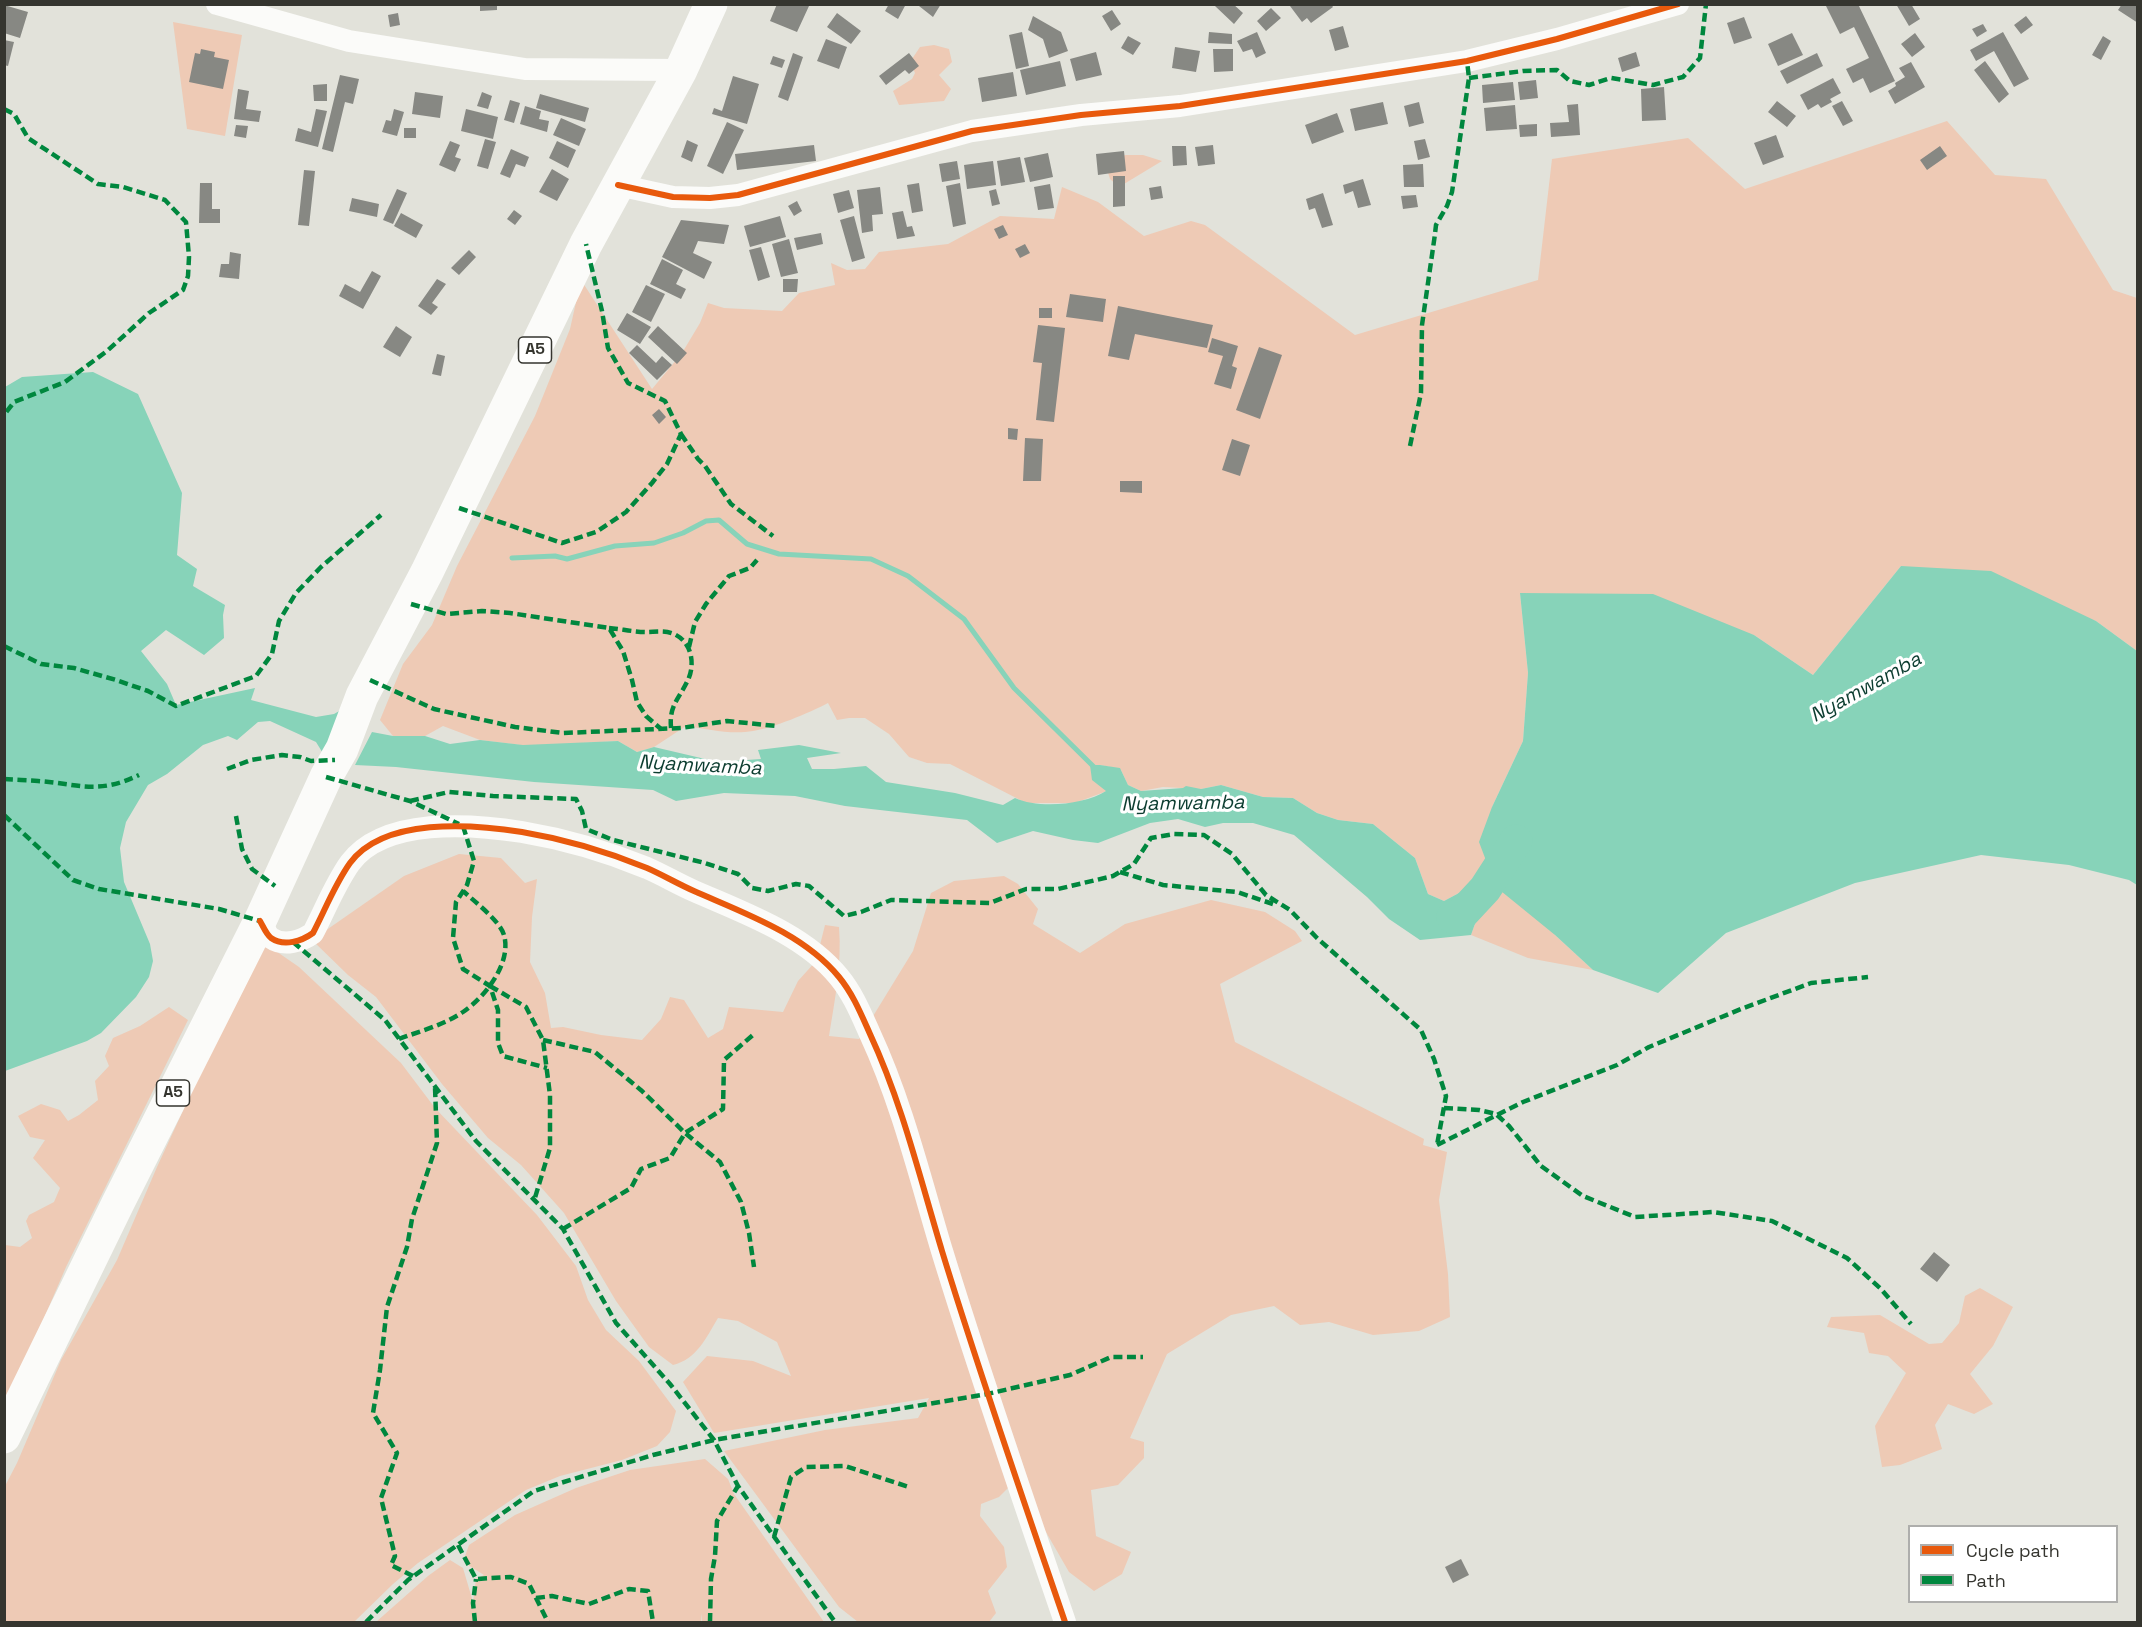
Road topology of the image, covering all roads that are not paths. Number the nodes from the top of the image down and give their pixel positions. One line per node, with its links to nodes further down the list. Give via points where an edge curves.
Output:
1 (217, 4): 4 (street, via 349,41 525,69)
2 (711, 4): 4 (highway, A5 / A5)
3 (1678, 4): 5 (street, via 1467,61 1180,106 972,131 738,195 674,197)
4 (681, 69): 5 (highway, A5 / A5)
5 (618, 185): 6 (highway, A5 / A5, via 428,572 362,696 342,749)
6 (260, 921): 7 (highway, A5 / A5); 8 (street, via 270,937 286,942 304,939 313,933 348,865 371,845 433,826 489,827 599,851 647,868 784,934 822,958 854,998 898,1105 987,1394)
7 (4, 1437)
8 (1065, 1623)

